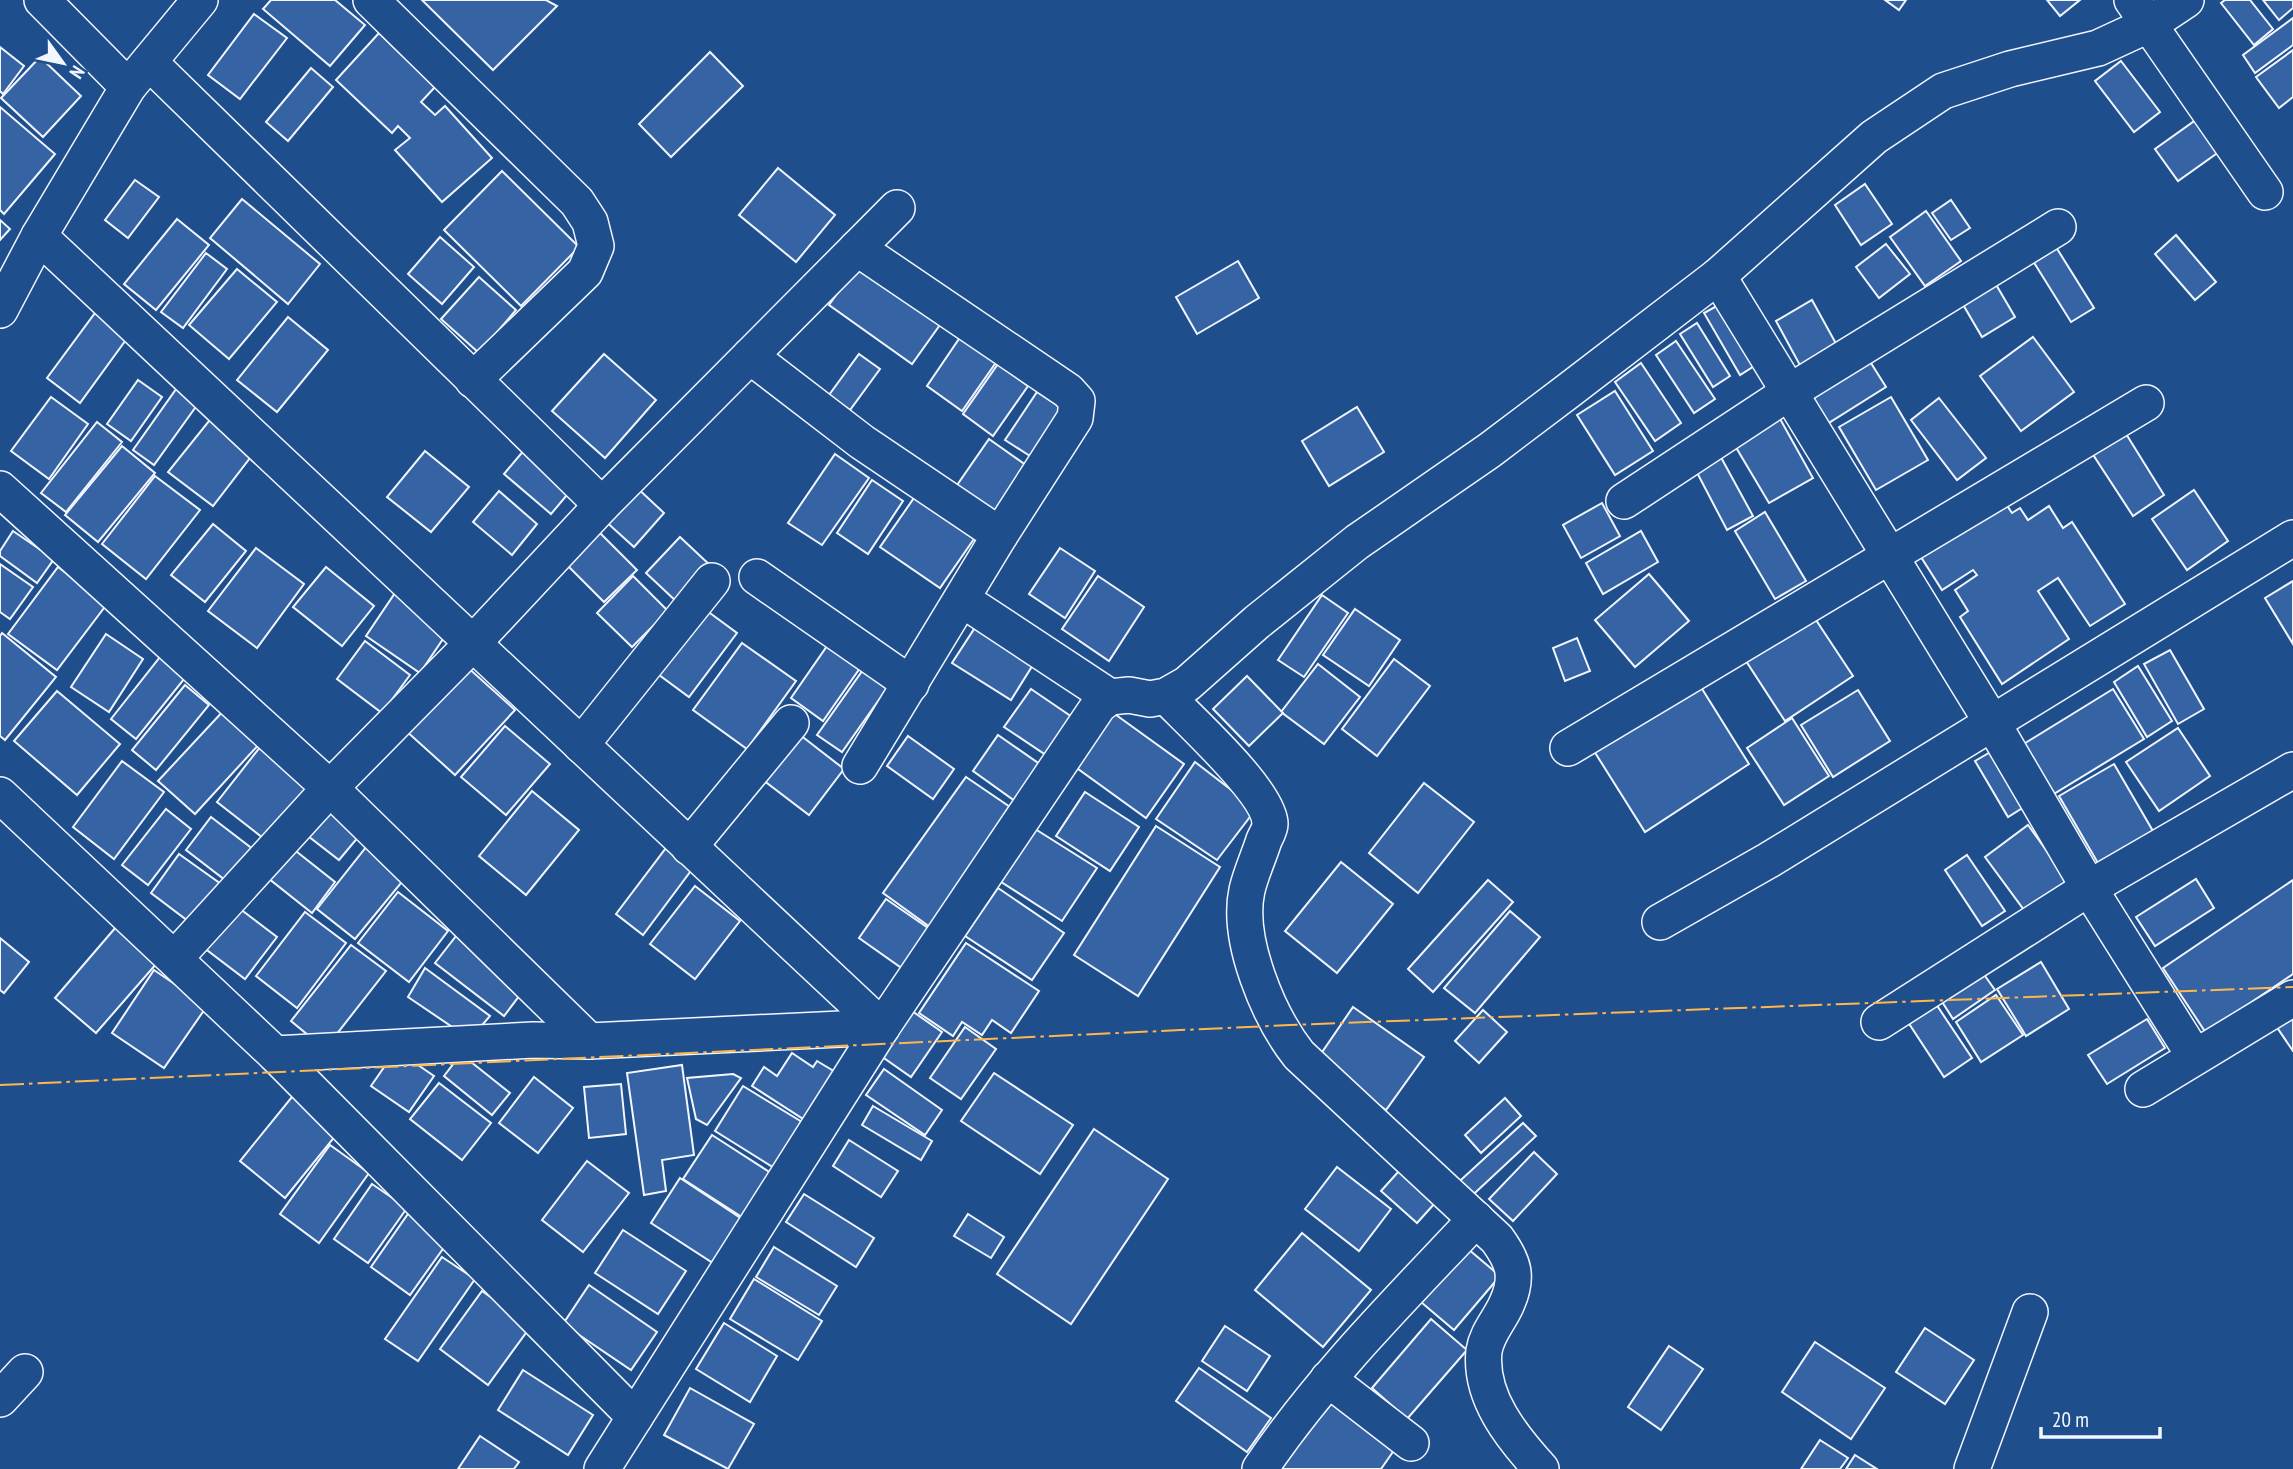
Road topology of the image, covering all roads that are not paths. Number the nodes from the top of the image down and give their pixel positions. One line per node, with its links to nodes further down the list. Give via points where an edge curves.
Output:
1 (42, 0): 6 (street)
2 (200, 0): 6 (street)
3 (371, 0): 15 (street, via 577,202 590,222 596,246 585,272)
4 (2186, 0): 5 (street)
5 (2141, 12): 7 (street); 12 (street, via 2098,48 1943,91 1874,137)
6 (138, 74): 10 (street); 15 (street)
7 (2266, 192)
8 (897, 208): 11 (street)
9 (2058, 227): 16 (street)
10 (39, 236): 13 (street); 27 (street)
11 (857, 248): 14 (street); 21 (street, via 1077,401 1075,418)
12 (1718, 276): 16 (street); 29 (street, via 1490,450 1357,542 1187,684)
13 (0, 310)
14 (750, 356): 20 (street); 21 (street, via 862,442)
15 (473, 380): 20 (street)
16 (1788, 393): 19 (street); 23 (street)
17 (2147, 403): 23 (street)
18 (0, 489): 37 (street)
19 (1624, 501)
20 (602, 505): 27 (street)
21 (1000, 535): 26 (street)
22 (2293, 538): 32 (street)
23 (1890, 556): 32 (street); 34 (street)
24 (757, 578): 28 (street)
25 (712, 581): 33 (street)
26 (963, 600): 28 (street); 30 (street)
27 (473, 643): 33 (street); 37 (street)
28 (911, 684): 35 (street)
29 (1166, 696): 30 (street); 50 (street, via 1238,770 1262,802 1270,824 1247,890 1243,918 1250,952 1284,1036)
30 (1110, 697): 45 (street, via 1099,705)
31 (792, 723): 39 (street)
32 (1993, 724): 40 (street); 41 (street)
33 (581, 745): 39 (street)
34 (1569, 748)
35 (860, 766)
36 (2293, 770): 40 (street)
37 (330, 788): 42 (street); 46 (street)
38 (0, 795): 42 (street)
39 (689, 847): 45 (street)
40 (2089, 888): 44 (street); 48 (street)
41 (1660, 922)
42 (175, 958): 47 (street)
43 (2293, 998): 48 (street)
44 (1879, 1022)
45 (881, 1027): 46 (street); 55 (street)
46 (589, 1041): 47 (street)
47 (275, 1054): 55 (street)
48 (2195, 1057): 49 (street)
49 (2143, 1089)
50 (1476, 1219): 53 (street); 59 (street, via 1497,1238 1515,1272 1507,1303 1490,1329 1484,1375 1514,1439)
51 (2030, 1312): 60 (street)
52 (25, 1372): 54 (street)
53 (1328, 1380): 56 (street); 58 (street)
54 (0, 1399)
55 (635, 1417): 57 (street)
56 (1411, 1443)
57 (602, 1469)
58 (1261, 1469)
59 (1541, 1469)
60 (1972, 1469)

